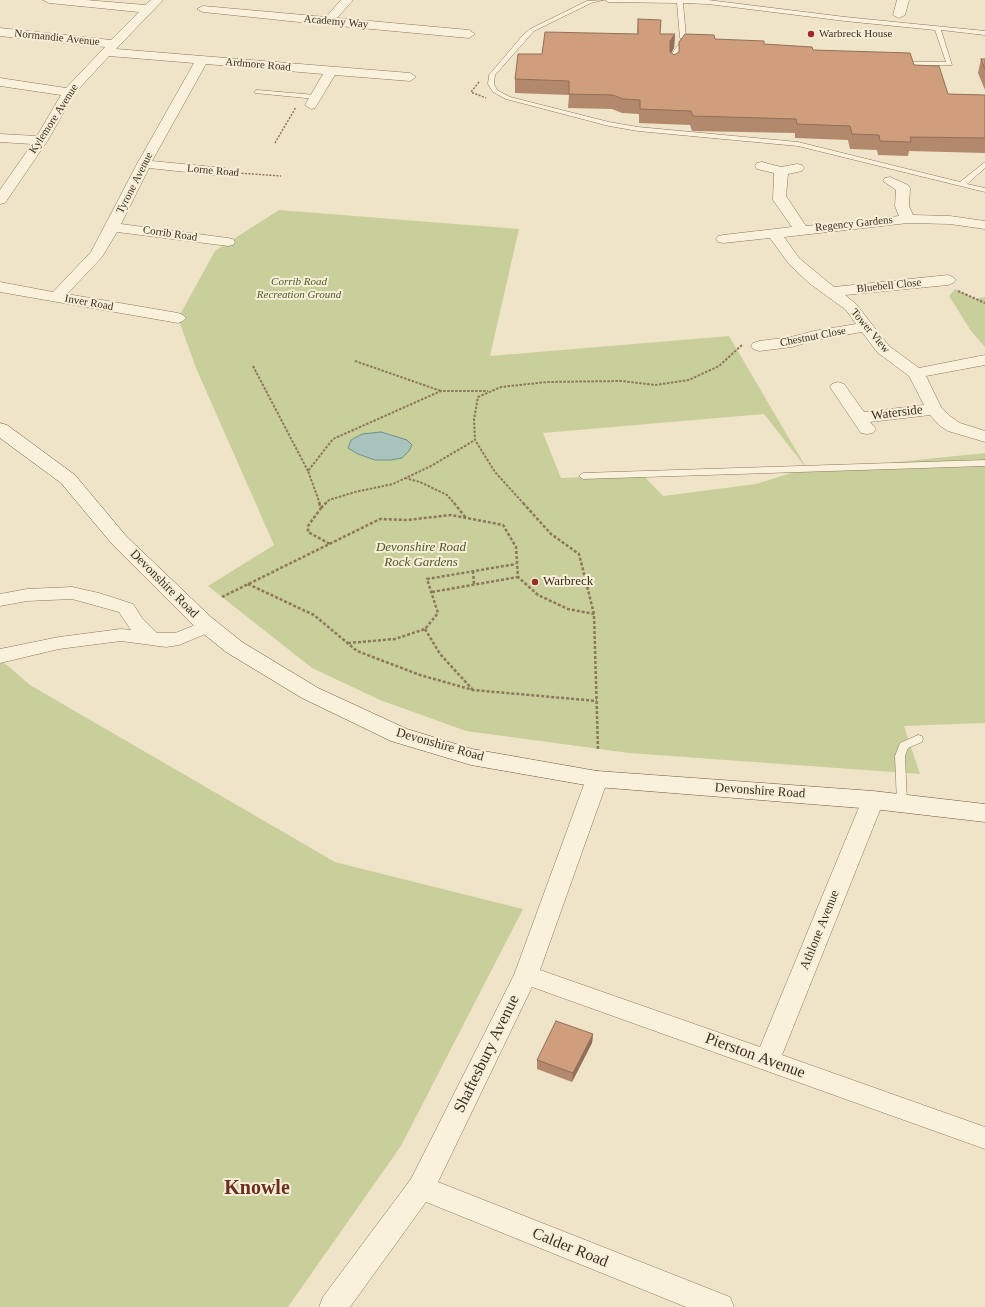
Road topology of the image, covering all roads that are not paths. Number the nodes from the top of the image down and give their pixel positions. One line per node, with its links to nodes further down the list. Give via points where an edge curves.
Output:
1 (49, 0): 9 (street)
2 (158, 0): 9 (street, Kylemore Avenue)
3 (251, 0): 11 (street)
4 (347, 0): 13 (street)
5 (600, 0): 38 (lane, via 589,2 532,30 525,36 492,75 491,84 495,91 508,98 610,124 638,129 798,144)
6 (608, 0): 8 (lane)
7 (903, 0): 12 (street)
8 (680, 1): 14 (lane, via 708,2); 18 (lane, via 683,38)
9 (148, 9): 20 (street, Kylemore Avenue)
10 (202, 9): 11 (street, Academy Way)
11 (238, 13): 13 (street, Academy Way)
12 (899, 15)
13 (328, 22): 17 (street, Academy Way)
14 (938, 29): 16 (lane); 22 (lane, via 950,64)
15 (0, 32): 20 (street, Normandie Avenue)
16 (985, 33)
17 (469, 34)
18 (688, 42): 19 (lane); 23 (lane, via 680,46 674,55)
19 (704, 43)
20 (110, 48): 21 (street, Ardmore Road); 27 (street, Kylemore Avenue)
21 (202, 60): 24 (street, Ardmore Road); 32 (street, Tyrone Avenue)
22 (890, 63)
23 (674, 66)
24 (331, 71): 25 (street, Ardmore Road); 29 (street)
25 (410, 77)
26 (0, 82): 27 (street)
27 (69, 92): 31 (street, Kylemore Avenue)
28 (257, 92): 29 (lane)
29 (313, 101)
30 (0, 138): 31 (street)
31 (41, 140): 41 (street, Kylemore Avenue)
32 (144, 164): 37 (street, Lorne Road); 44 (street, Tyrone Avenue)
33 (985, 164): 38 (lane)
34 (762, 166): 36 (street)
35 (798, 168): 36 (street)
36 (781, 171): 45 (street, via 780,200)
37 (224, 172)
38 (962, 184): 40 (lane)
39 (918, 186): 42 (street, via 896,185)
40 (985, 190)
41 (1, 196)
42 (908, 219): 43 (street, Regency Gardens, via 950,220); 45 (street, Regency Gardens)
43 (985, 225)
44 (112, 226): 48 (street, Corrib Road); 52 (street, Tyrone Avenue, via 97,254)
45 (801, 230): 46 (street, Regency Gardens)
46 (774, 233): 47 (street, Regency Gardens); 51 (street, Tower View, via 794,261)
47 (724, 239)
48 (228, 242)
49 (948, 280): 51 (street, Bluebell Close)
50 (0, 287): 52 (street, Inver Road)
51 (830, 292): 54 (street, Tower View, via 851,307)
52 (56, 297): 53 (street, Inver Road)
53 (178, 318)
54 (867, 327): 55 (street, Chestnut Close, via 792,342); 57 (street, Tower View, via 883,349)
55 (752, 344)
56 (985, 360): 57 (street)
57 (916, 373): 59 (street, Tower View)
58 (838, 387): 59 (street, Waterside, via 863,424)
59 (934, 409): 61 (street, Tower View, via 954,427)
60 (0, 429): 65 (main road, Devonshire Road, via 68,479 119,540)
61 (985, 437)
62 (985, 463): 63 (lane)
63 (583, 476)
64 (0, 600): 66 (street, via 27,595 72,593 92,597 126,608)
65 (208, 626): 66 (street, via 179,639 166,641); 69 (main road, Devonshire Road, via 234,647 310,692 399,735 470,757)
66 (150, 638): 67 (street, via 121,635 59,643)
67 (0, 656)
68 (918, 739): 71 (lane, via 904,746 900,756)
69 (597, 779): 70 (main road, Devonshire Road); 73 (street, Shaftesbury Avenue)
70 (873, 800): 71 (main road, Devonshire Road); 74 (street, Athlone Avenue)
71 (902, 803): 72 (main road, Devonshire Road)
72 (985, 813)
73 (526, 975): 74 (street, Pierston Avenue); 76 (street, Shaftesbury Avenue)
74 (768, 1061): 75 (street, Pierston Avenue)
75 (985, 1138)
76 (421, 1188): 77 (street, Shaftesbury Avenue); 78 (street, Calder Road)
77 (333, 1307)
78 (720, 1307)

